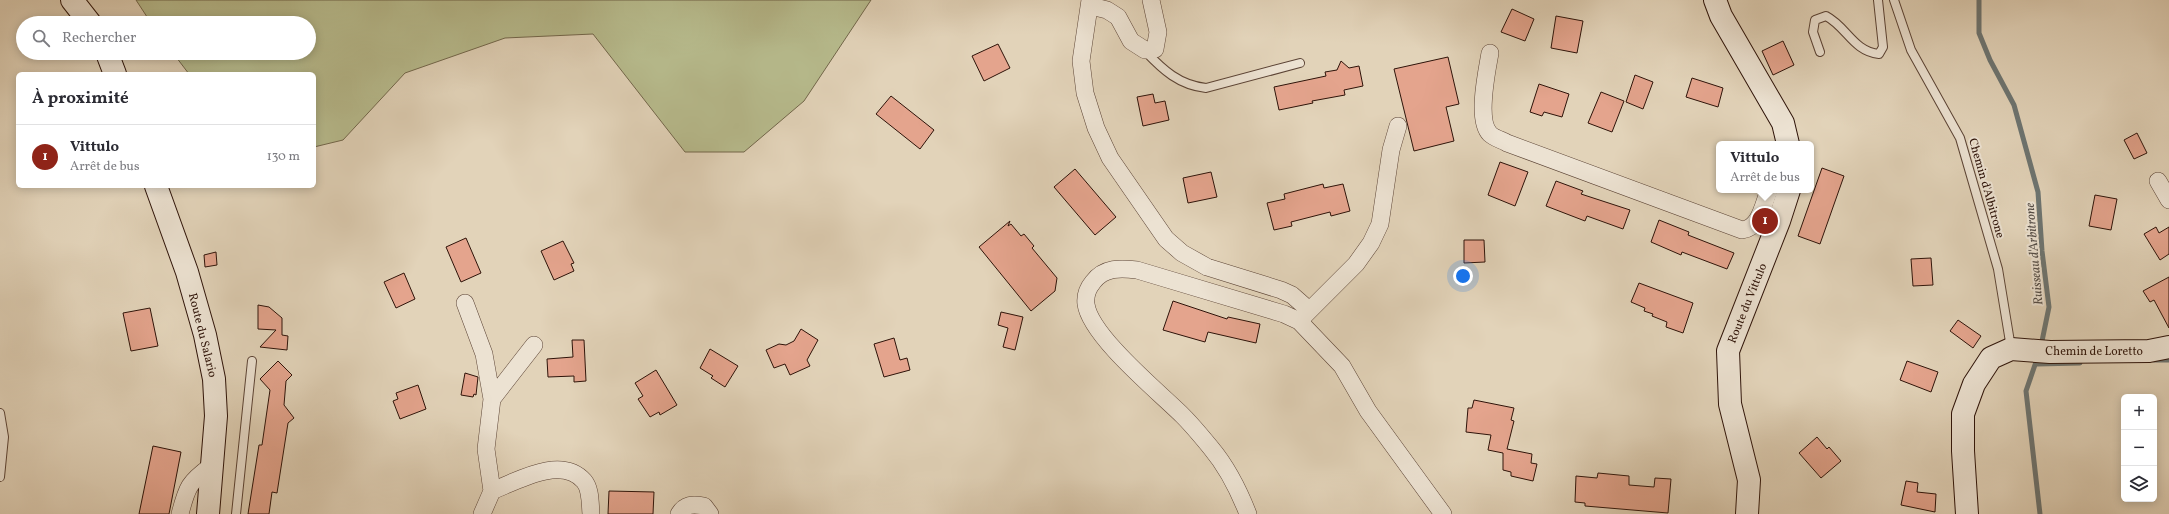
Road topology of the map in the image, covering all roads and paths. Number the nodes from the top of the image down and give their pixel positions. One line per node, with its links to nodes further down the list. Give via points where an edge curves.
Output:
1 (72, 0): 7 (street)
2 (1151, 0): 8 (street, via 1158,32 1156,49)
3 (1715, 0): 15 (street, via 1721,16 1783,123)
4 (1878, 0): 9 (lane, via 1884,47 1878,54 1867,53 1854,43 1836,22 1826,16 1815,20 1813,32)
5 (1894, 0): 25 (lane, Chemin d'Albitrone, via 1911,50 1960,138)
6 (1091, 3): 8 (street, via 1118,17 1131,41); 22 (street, via 1081,61 1085,93 1096,128 1110,158 1149,216 1166,239 1182,253 1207,266 1292,296)
7 (85, 16)
8 (1145, 50): 12 (lane, via 1163,70 1192,86 1206,88)
9 (1820, 52)
10 (1490, 53): 18 (street, via 1483,105 1486,126 1490,134 1507,143 1742,230 1749,229 1756,223)
11 (110, 60): 13 (street)
12 (1300, 63)
13 (114, 72)
14 (1398, 126): 22 (street, via 1391,150 1380,224 1371,243 1356,264)
15 (1787, 141)
16 (2158, 181): 20 (street)
17 (157, 188): 29 (street, Route du Salario, via 187,272 206,335 213,372 216,416)
18 (1768, 193)
19 (1788, 193): 41 (street, Route du Vittulo, via 1780,221 1728,351 1730,404 1749,480)
20 (2169, 200)
21 (465, 303): 27 (street, via 484,354)
22 (1304, 316): 39 (street, via 1284,314 1137,270 1120,268 1107,271 1096,278 1088,289 1086,305 1096,327 1212,449 1237,487); 40 (street, via 1342,366 1368,411)
23 (534, 345): 27 (street)
24 (2169, 348): 25 (street, Chemin de Loretto, via 2149,351 2050,352)
25 (2019, 349): 42 (street, via 1991,358 1974,384 1963,414)
26 (252, 361): 34 (lane)
27 (492, 399): 31 (street, via 486,448)
28 (0, 413): 30 (lane, via 4,437)
29 (212, 466): 32 (street, via 192,480); 33 (street, Route du Salario)
30 (0, 477)
31 (492, 491): 35 (street); 36 (street, via 534,474 558,469 585,481 590,494)
32 (180, 514)
33 (208, 514)
34 (236, 514)
35 (482, 514)
36 (591, 514)
37 (679, 514): 38 (street, via 692,504 704,506)
38 (710, 514)
39 (1248, 514)
40 (1443, 514)
41 (1746, 514)
42 (1966, 514)

